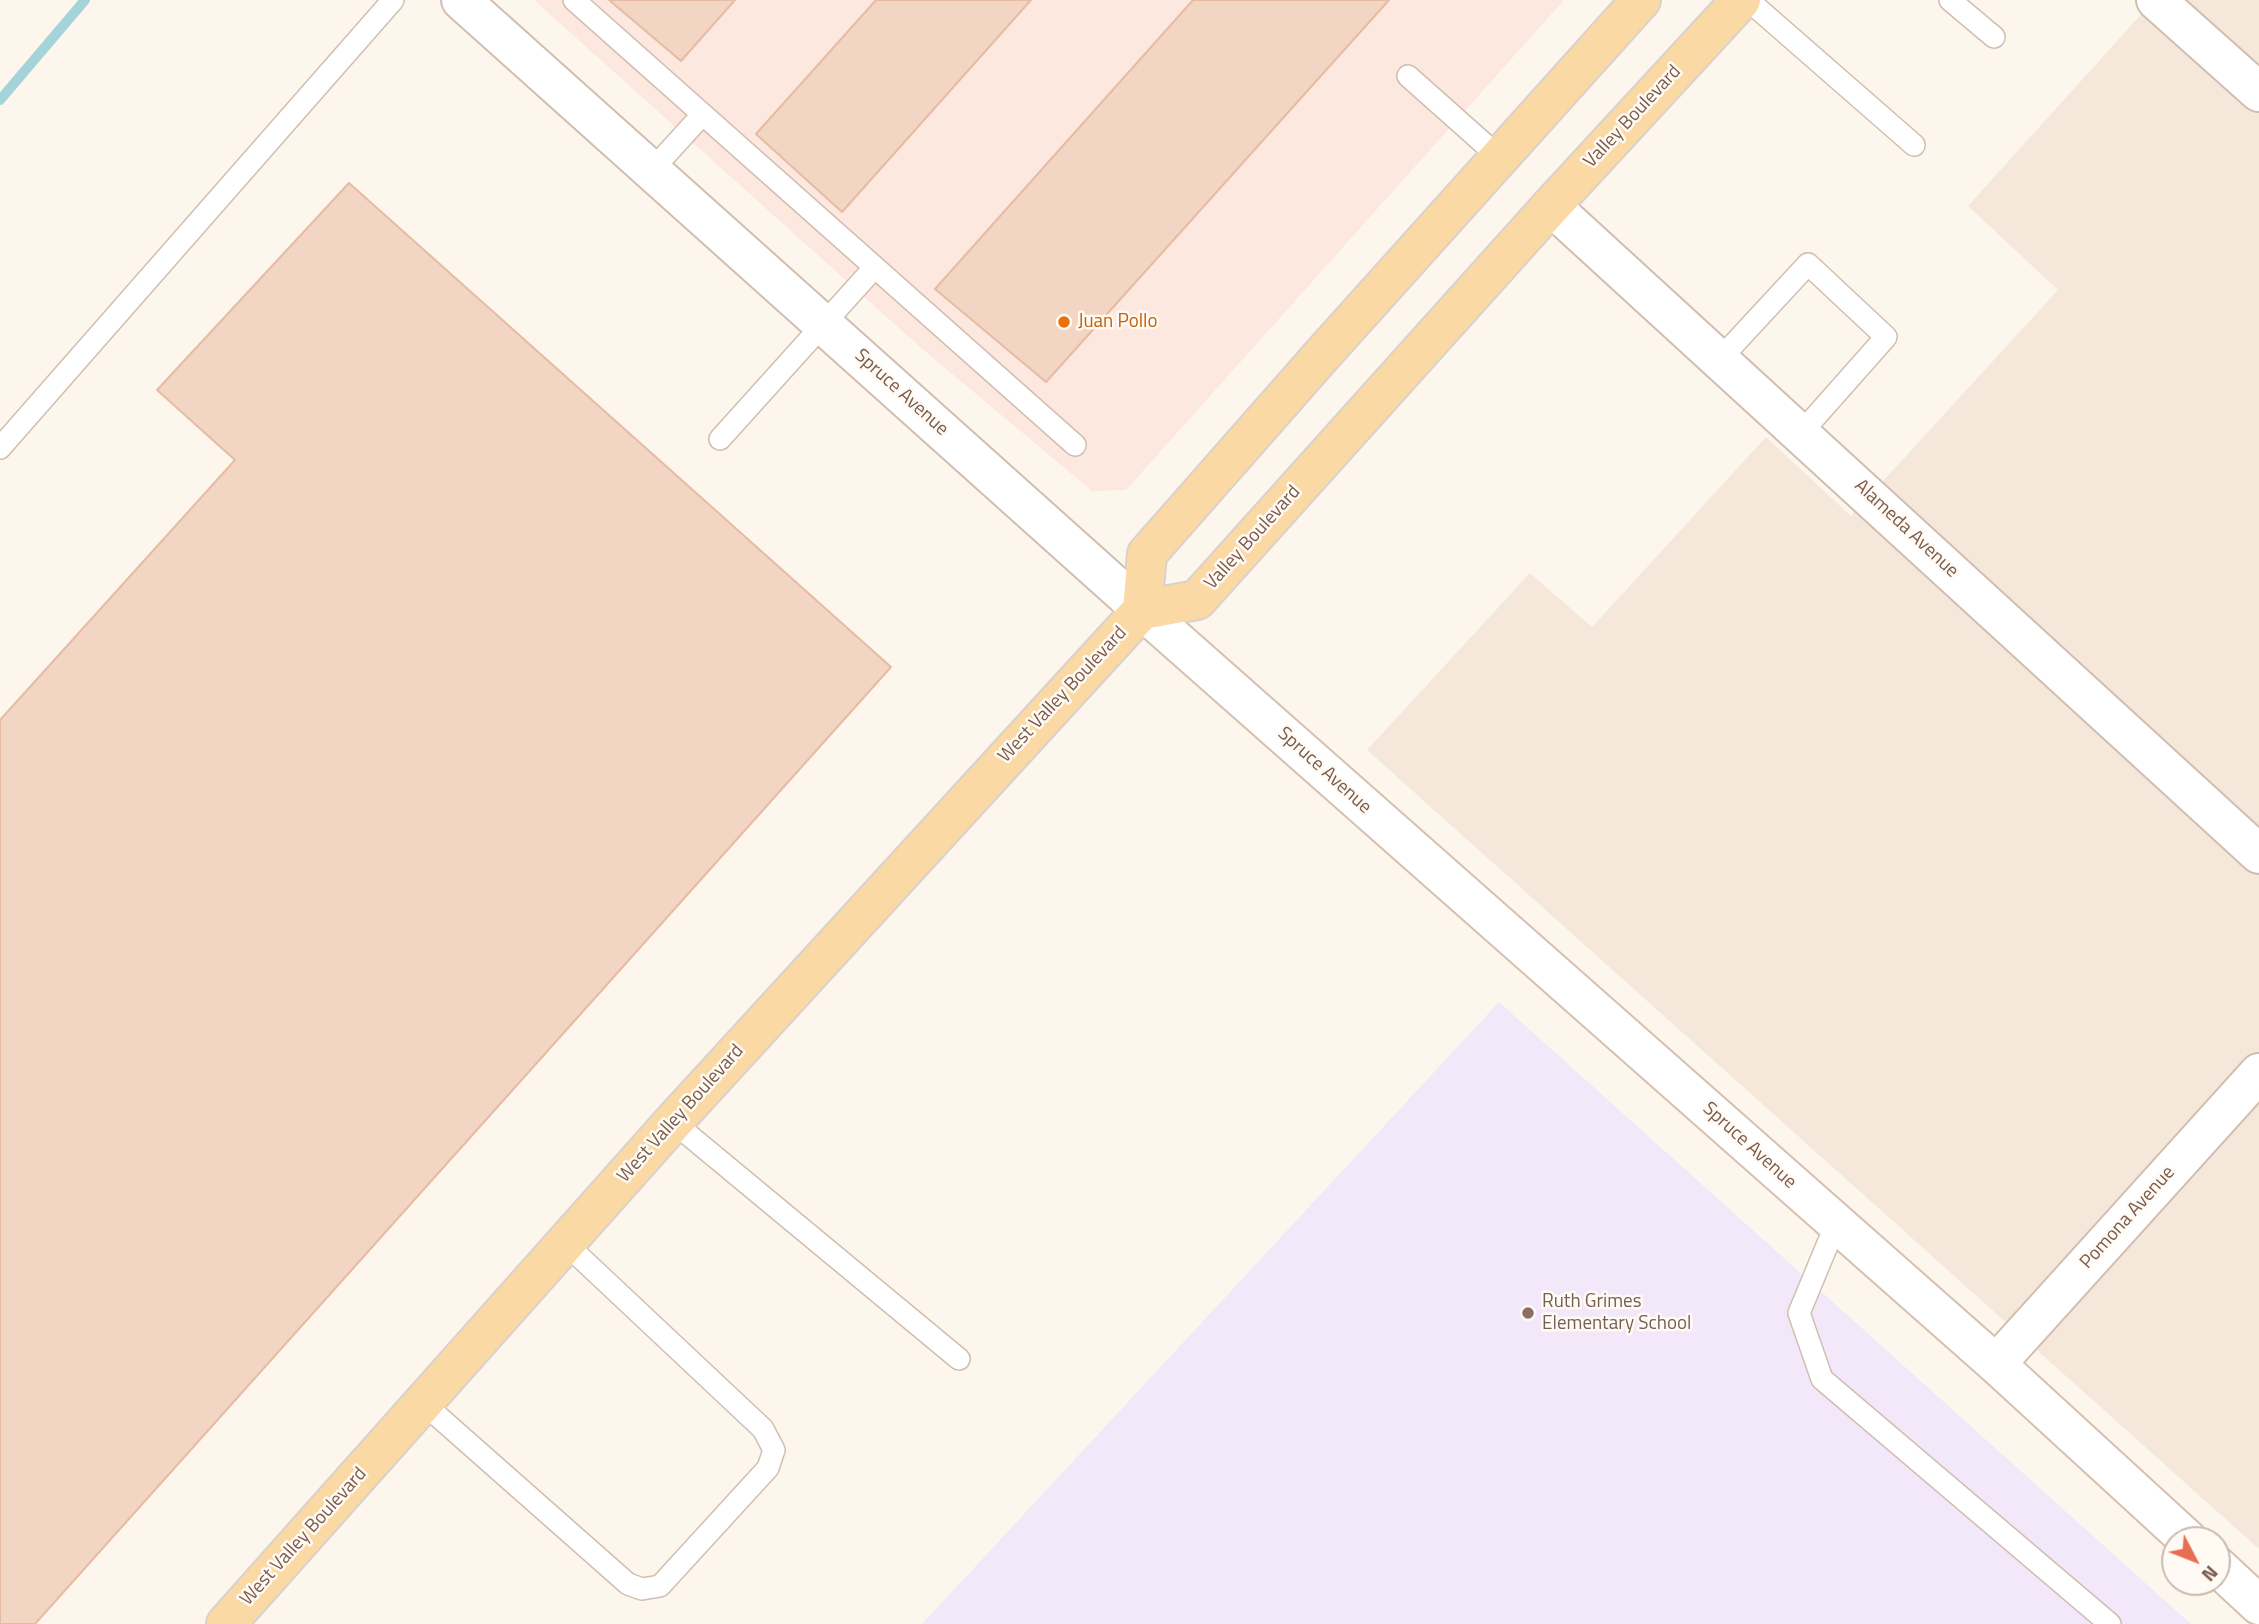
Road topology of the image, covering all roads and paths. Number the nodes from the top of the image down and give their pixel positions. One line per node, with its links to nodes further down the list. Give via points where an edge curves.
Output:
1 (393, 0): 23 (lane)
2 (461, 0): 15 (street, Spruce Avenue)
3 (574, 0): 12 (lane)
4 (1641, 0): 14 (main road)
5 (1741, 0): 16 (main road, Valley Boulevard)
6 (1748, 0): 13 (lane)
7 (1950, 0): 9 (lane)
8 (2156, 0): 11 (street)
9 (1994, 37)
10 (1408, 76): 14 (lane)
11 (2259, 92)
12 (702, 115): 15 (lane); 17 (lane)
13 (1914, 145)
14 (1499, 158): 24 (main road, via 1147,554)
15 (652, 170): 18 (street, Spruce Avenue)
16 (1552, 206): 19 (street, Alameda Avenue); 24 (main road, Valley Boulevard, via 1197,600)
17 (874, 268): 18 (lane); 22 (lane)
18 (824, 324): 21 (lane); 24 (street, Spruce Avenue)
19 (1720, 359): 20 (street, Alameda Avenue); 20 (lane, via 1808,264 1886,337)
20 (1801, 433): 25 (street, Alameda Avenue)
21 (720, 439)
22 (1075, 445)
23 (0, 448)
24 (1142, 610): 27 (main road, West Valley Boulevard); 28 (street, Spruce Avenue)
25 (2259, 854)
26 (2259, 1073): 31 (street, Pomona Avenue)
27 (673, 1122): 29 (main road, West Valley Boulevard); 30 (lane)
28 (1836, 1224): 31 (street, Spruce Avenue); 37 (lane, via 1799,1313 1822,1379)
29 (565, 1243): 32 (main road, West Valley Boulevard); 32 (lane, via 763,1429 774,1450 768,1468 660,1586 642,1589 628,1584)
30 (959, 1359)
31 (1996, 1364): 33 (street, Spruce Avenue)
32 (423, 1403): 36 (main road, West Valley Boulevard)
33 (2173, 1526)
34 (2231, 1579): 35 (street)
35 (2259, 1605)
36 (226, 1624)
37 (2110, 1624)

